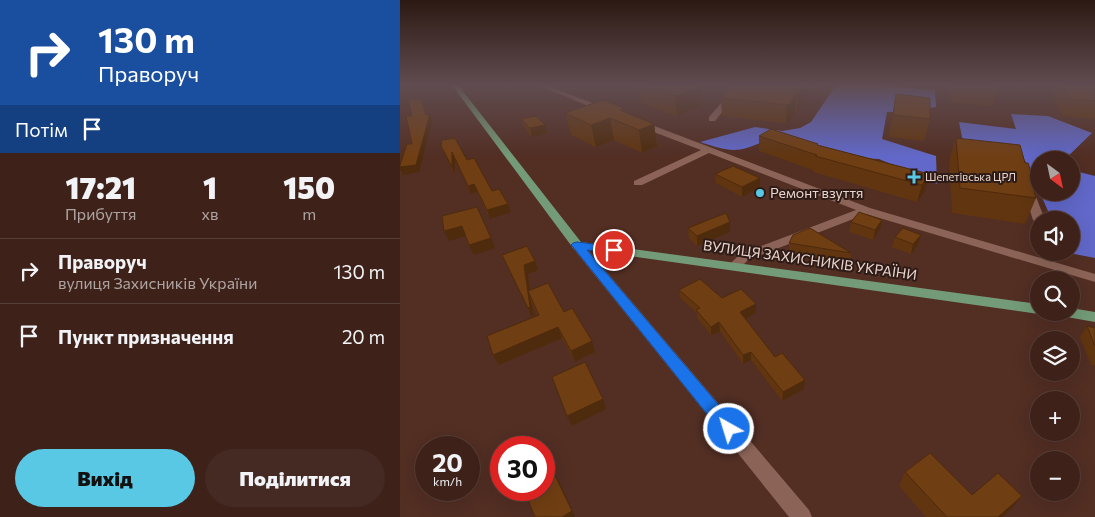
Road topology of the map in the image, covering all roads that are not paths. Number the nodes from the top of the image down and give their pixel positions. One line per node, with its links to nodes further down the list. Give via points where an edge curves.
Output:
1 (473, 109): 10 (main road)
2 (602, 109): 5 (street)
3 (720, 109): 4 (street)
4 (712, 119)
5 (708, 150): 7 (street); 8 (street)
6 (1024, 179): 9 (street)
7 (638, 183)
8 (866, 210): 11 (street); 13 (street, via 744,257)
9 (1036, 211)
10 (577, 245): 13 (main road, ВУЛИЦЯ ЗАХИСНИКІВ УКРАЇНИ); 18 (street)
11 (1030, 253)
12 (1056, 261): 14 (street)
13 (734, 266): 15 (main road, ВУЛИЦЯ ЗАХИСНИКІВ УКРАЇНИ)
14 (1095, 278)
15 (1030, 308)
16 (1080, 314): 17 (main road)
17 (1095, 317)
18 (802, 517)

